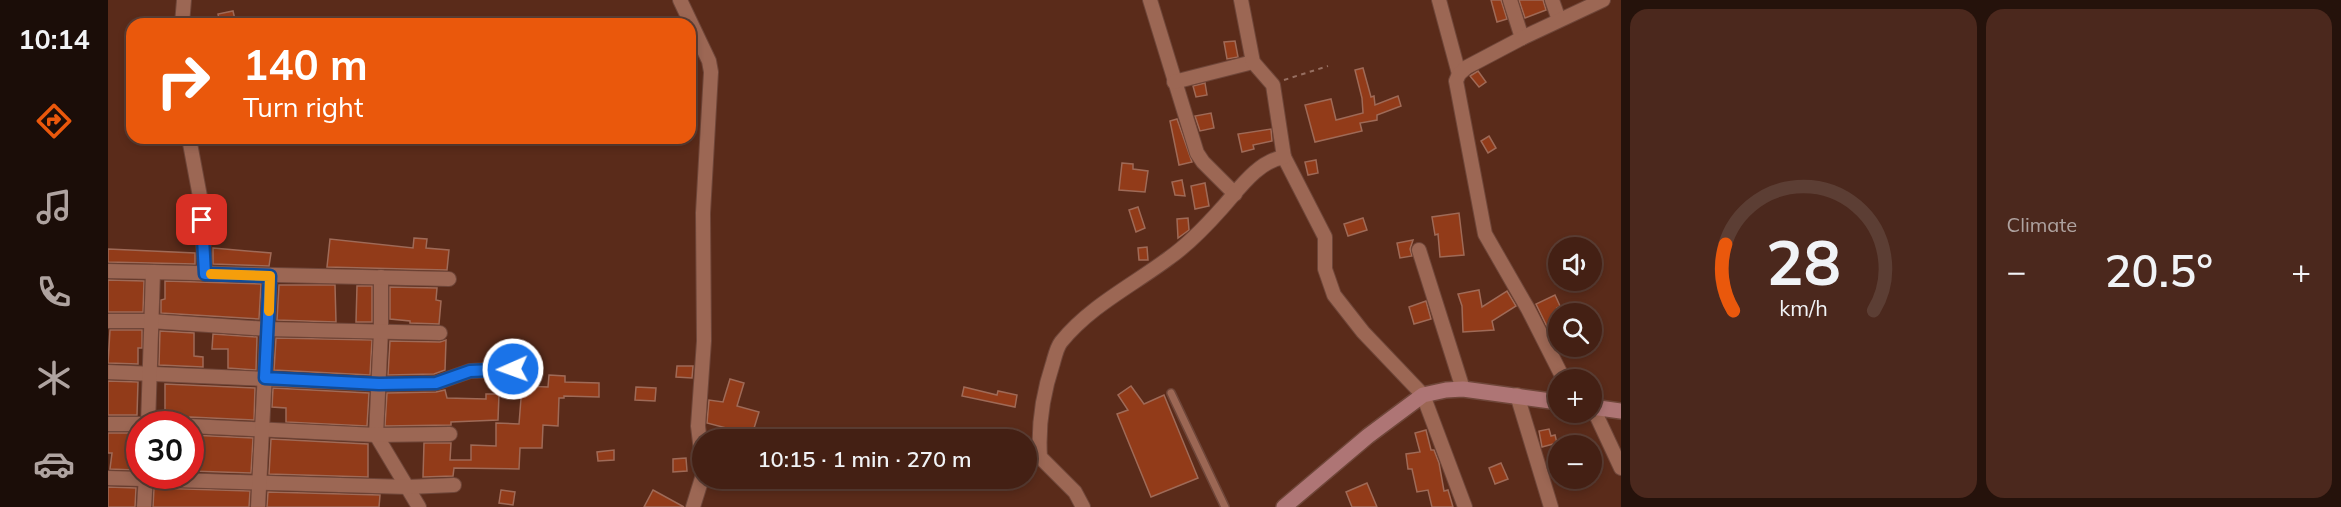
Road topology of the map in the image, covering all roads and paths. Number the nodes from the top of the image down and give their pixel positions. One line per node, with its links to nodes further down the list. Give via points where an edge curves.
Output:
1 (184, 0): 9 (street)
2 (680, 0): 10 (street)
3 (1150, 0): 17 (street)
4 (1240, 0): 14 (street)
5 (1439, 0): 16 (street)
6 (1510, 0): 13 (street)
7 (1552, 0): 11 (street)
8 (1596, 1): 11 (street)
9 (182, 18)
10 (689, 18)
11 (1559, 20): 13 (street)
12 (696, 33): 52 (street, via 711,72 703,213 704,341)
13 (1522, 38): 16 (street)
14 (1253, 62): 17 (street); 18 (street)
15 (1328, 66): 18 (path)
16 (1460, 74): 35 (street, via 1457,88 1485,234)
17 (1174, 82): 21 (street, via 1197,153)
18 (1273, 85): 20 (street)
19 (190, 144): 25 (street, via 201,202)
20 (1284, 157): 21 (street, via 1265,164); 43 (street, via 1325,237 1325,269 1334,295)
21 (1235, 194): 69 (street, via 1180,250 1131,282 1060,343 1045,387 1040,457 1075,492)
22 (1419, 250): 40 (street)
23 (108, 271): 24 (street)
24 (153, 272): 25 (street); 30 (street)
25 (205, 274): 26 (street)
26 (270, 276): 27 (street); 31 (street)
27 (381, 277): 28 (street); 32 (street)
28 (449, 279)
29 (108, 321): 30 (street)
30 (150, 321): 31 (street); 37 (street)
31 (268, 329): 32 (street); 38 (street)
32 (381, 331): 33 (street); 39 (street)
33 (440, 333)
34 (513, 369): 39 (street, via 470,371 436,383)
35 (1558, 369)
36 (108, 372): 37 (street)
37 (149, 372): 38 (street); 46 (street)
38 (265, 378): 39 (street); 53 (street)
39 (379, 384): 55 (street)
40 (1463, 389): 42 (street); 43 (street)
41 (1171, 393): 70 (lane)
42 (1517, 395): 44 (street); 73 (street)
43 (1423, 396): 71 (street, via 1368,436); 72 (street)
44 (1548, 400)
45 (1602, 408): 47 (street)
46 (148, 411)
47 (1621, 411)
48 (1600, 423): 56 (street)
49 (108, 424): 50 (street)
50 (126, 424)
51 (204, 427): 53 (street)
52 (698, 429)
53 (263, 430): 55 (street); 60 (street)
54 (450, 434): 55 (street)
55 (376, 435): 62 (street)
56 (1621, 468)
57 (108, 478): 58 (street)
58 (126, 478)
59 (204, 480): 60 (street)
60 (260, 483): 62 (street); 66 (street)
61 (454, 485): 62 (street)
62 (408, 487): 67 (street)
63 (145, 489): 65 (street)
64 (699, 489): 68 (street)
65 (144, 507)
66 (258, 507)
67 (419, 507)
68 (693, 507)
69 (1083, 507)
70 (1225, 507)
71 (1284, 507)
72 (1466, 507)
73 (1551, 507)

